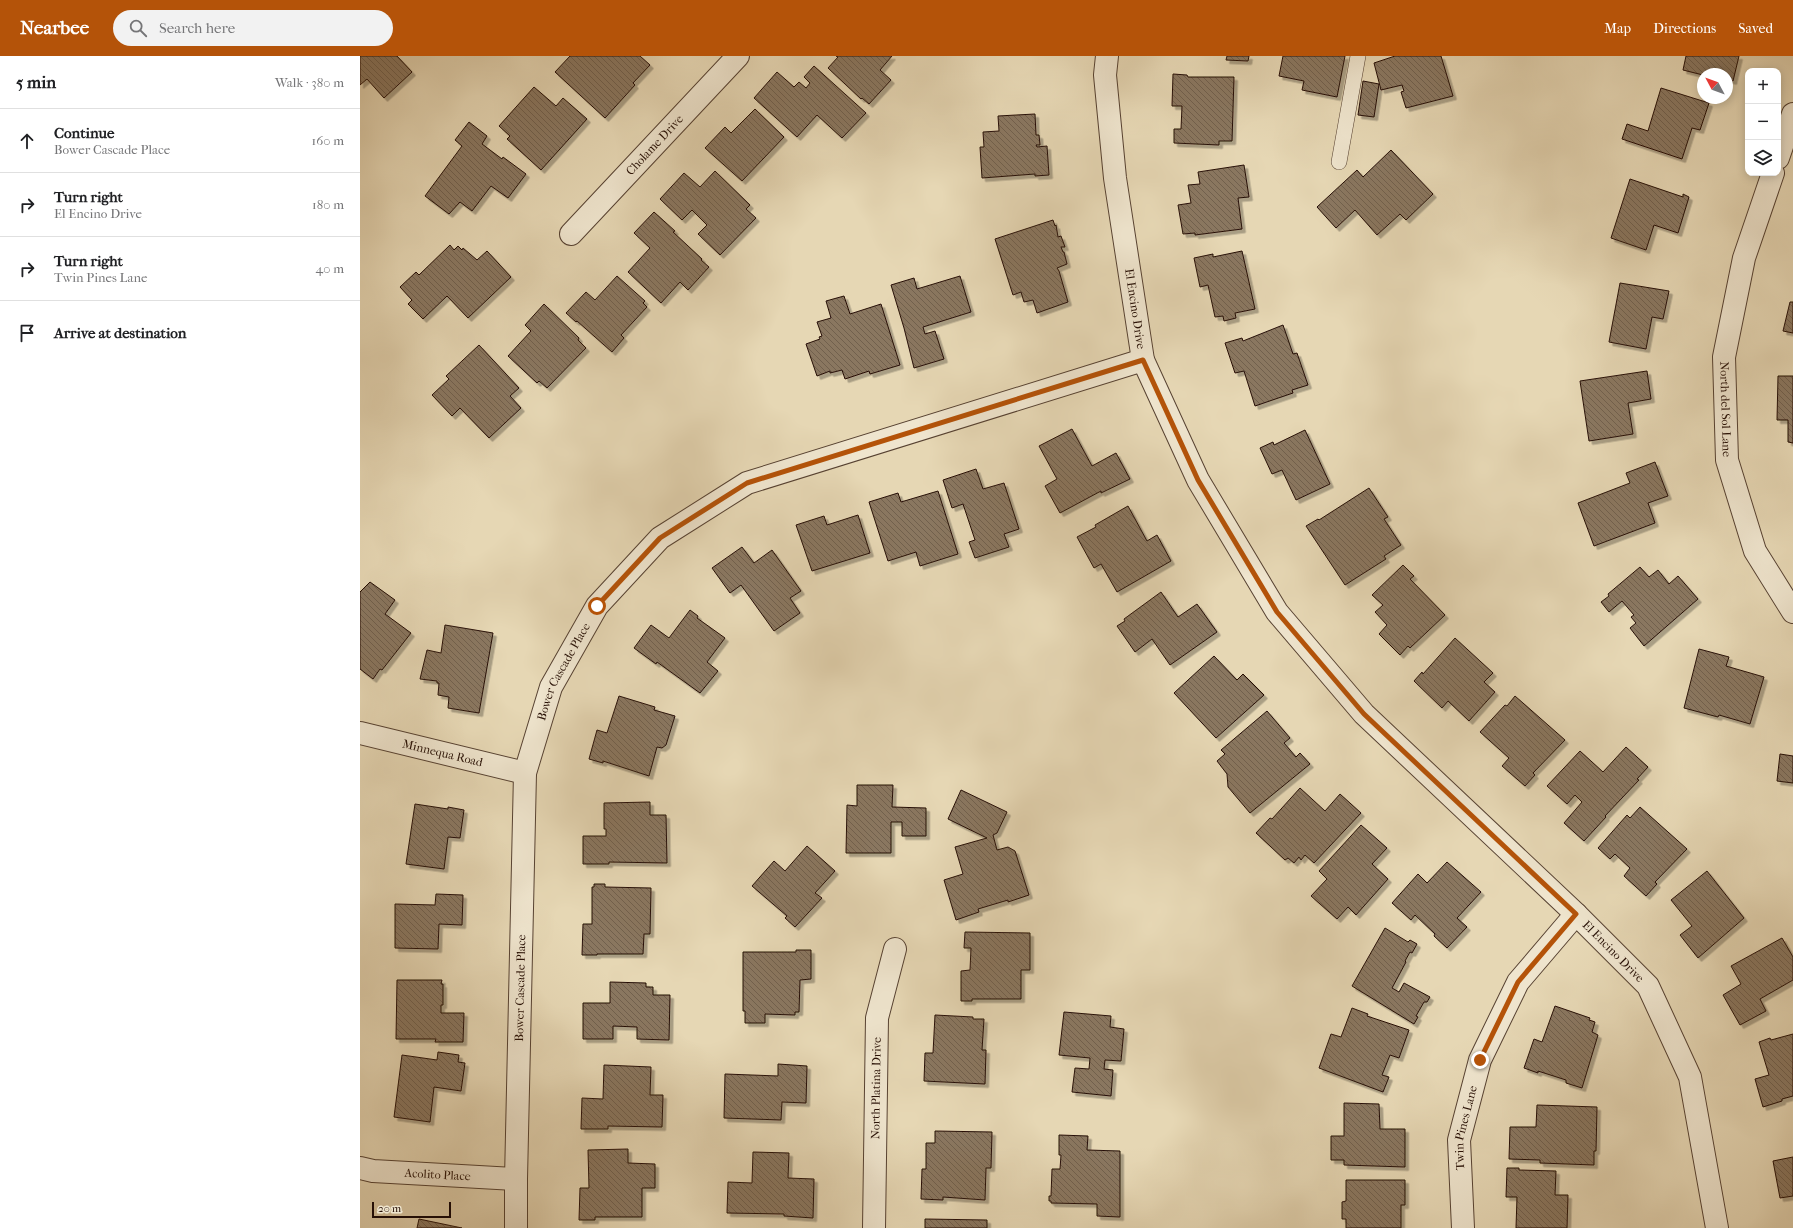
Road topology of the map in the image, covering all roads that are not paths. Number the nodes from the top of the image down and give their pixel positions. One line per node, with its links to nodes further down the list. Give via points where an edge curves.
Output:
1 (738, 56): 8 (street, Cholame Drive)
2 (1107, 56): 9 (street, El Encino Drive, via 1105,75 1115,178)
3 (1358, 56): 6 (lane)
4 (1793, 114): 5 (street)
5 (1781, 149)
6 (1339, 162)
7 (1772, 176): 10 (street, North del Sol Lane, via 1744,258 1724,357 1727,460 1755,551)
8 (571, 234)
9 (1143, 360): 12 (street, Bower Cascade Place, via 747,483 660,538 597,606 551,687); 13 (street, El Encino Drive, via 1198,480 1277,612 1364,714)
10 (1793, 612)
11 (360, 733): 12 (street, Minnequa Road)
12 (525, 773): 16 (street, Bower Cascade Place)
13 (1576, 914): 19 (street, Twin Pines Lane, via 1518,982 1480,1060 1459,1140); 20 (street, El Encino Drive, via 1648,986 1690,1077)
14 (895, 949): 18 (street, North Platina Drive, via 877,1018)
15 (360, 1168): 16 (street, Acolito Place)
16 (516, 1180): 17 (street, Bower Cascade Place)
17 (516, 1228)
18 (874, 1228)
19 (1463, 1228)
20 (1717, 1228)

